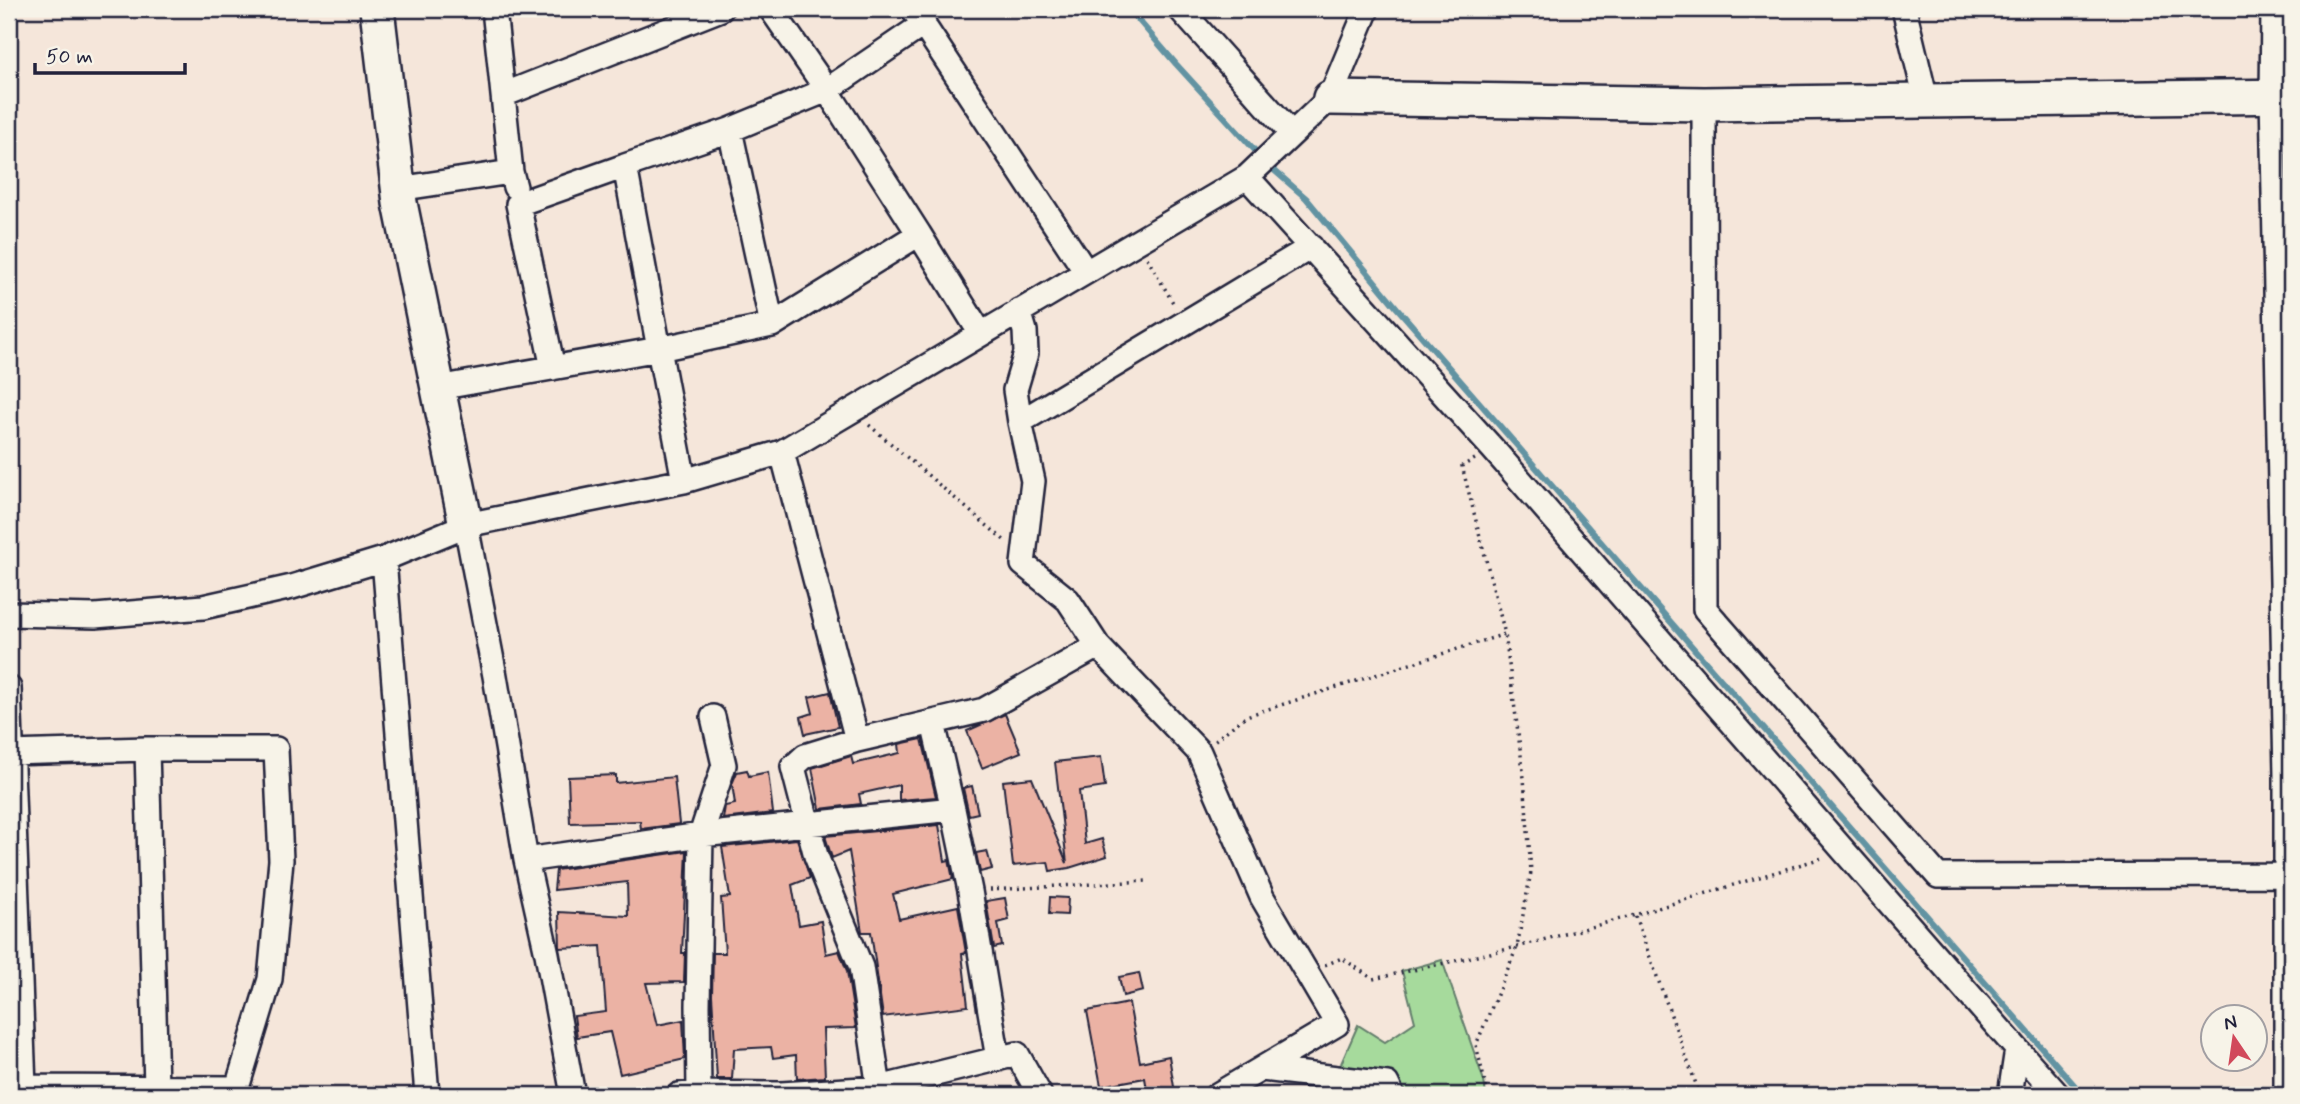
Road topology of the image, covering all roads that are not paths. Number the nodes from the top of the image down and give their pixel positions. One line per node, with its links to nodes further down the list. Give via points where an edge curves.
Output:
1 (377, 9): 21 (street)
2 (494, 9): 11 (street)
3 (721, 9): 11 (street)
4 (771, 9): 10 (street)
5 (1180, 9): 17 (street)
6 (1367, 9): 13 (street)
7 (1904, 9): 14 (street)
8 (2273, 9): 12 (street)
9 (919, 16): 10 (street); 25 (street)
10 (827, 90): 16 (street); 23 (street)
11 (503, 95): 19 (street)
12 (2282, 96): 14 (street); 49 (street)
13 (1330, 97): 15 (street); 17 (street)
14 (1926, 100): 15 (street)
15 (1704, 104): 49 (street, via 1705,609 1938,876)
16 (730, 130): 18 (street); 27 (street)
17 (1291, 133): 20 (street)
18 (625, 166): 22 (street); 29 (street)
19 (511, 172): 21 (street); 22 (street)
20 (1247, 177): 24 (street); 25 (street)
21 (398, 189): 31 (street)
22 (518, 204): 30 (street)
23 (919, 234): 27 (street); 28 (street)
24 (1311, 247): 32 (street); 50 (street)
25 (1086, 272): 26 (street)
26 (1019, 311): 28 (street); 32 (street, via 1026,352 1015,390)
27 (772, 325): 29 (street)
28 (981, 334): 33 (street)
29 (659, 349): 30 (street); 34 (street)
30 (553, 368): 31 (street)
31 (438, 388): 35 (street)
32 (1020, 422): 38 (street, via 1033,481 1023,564 1068,600)
33 (782, 452): 34 (street); 42 (street)
34 (684, 481): 35 (street)
35 (466, 525): 36 (street); 48 (street)
36 (384, 559): 37 (street, via 203,607 95,616); 57 (street)
37 (9, 614)
38 (1098, 646): 41 (street, via 984,710); 52 (street, via 1199,752 1262,897 1337,1024)
39 (9, 688): 44 (street)
40 (713, 717): 47 (street, via 724,765)
41 (933, 723): 42 (street); 45 (street)
42 (857, 740): 46 (street, via 805,756 793,767)
43 (147, 750): 44 (street); 53 (street); 53 (street, via 276,749 281,860 270,979 237,1088)
44 (10, 753): 54 (street)
45 (953, 809): 46 (street); 51 (street)
46 (807, 825): 47 (street); 55 (street, via 861,967)
47 (701, 835): 48 (street); 56 (street, via 698,1006)
48 (526, 860): 58 (street)
49 (2288, 875): 64 (street)
50 (2017, 1049): 62 (street); 63 (street)
51 (998, 1059): 55 (street); 59 (street, via 1017,1054)
52 (1262, 1069): 60 (street); 61 (street, via 1387,1084)
53 (156, 1088): 54 (street)
54 (19, 1090)
55 (879, 1091): 56 (street)
56 (689, 1094)
57 (428, 1095)
58 (573, 1095)
59 (1040, 1095)
60 (1217, 1095)
61 (1392, 1095)
62 (2010, 1095)
63 (2058, 1095)
64 (2286, 1095)

